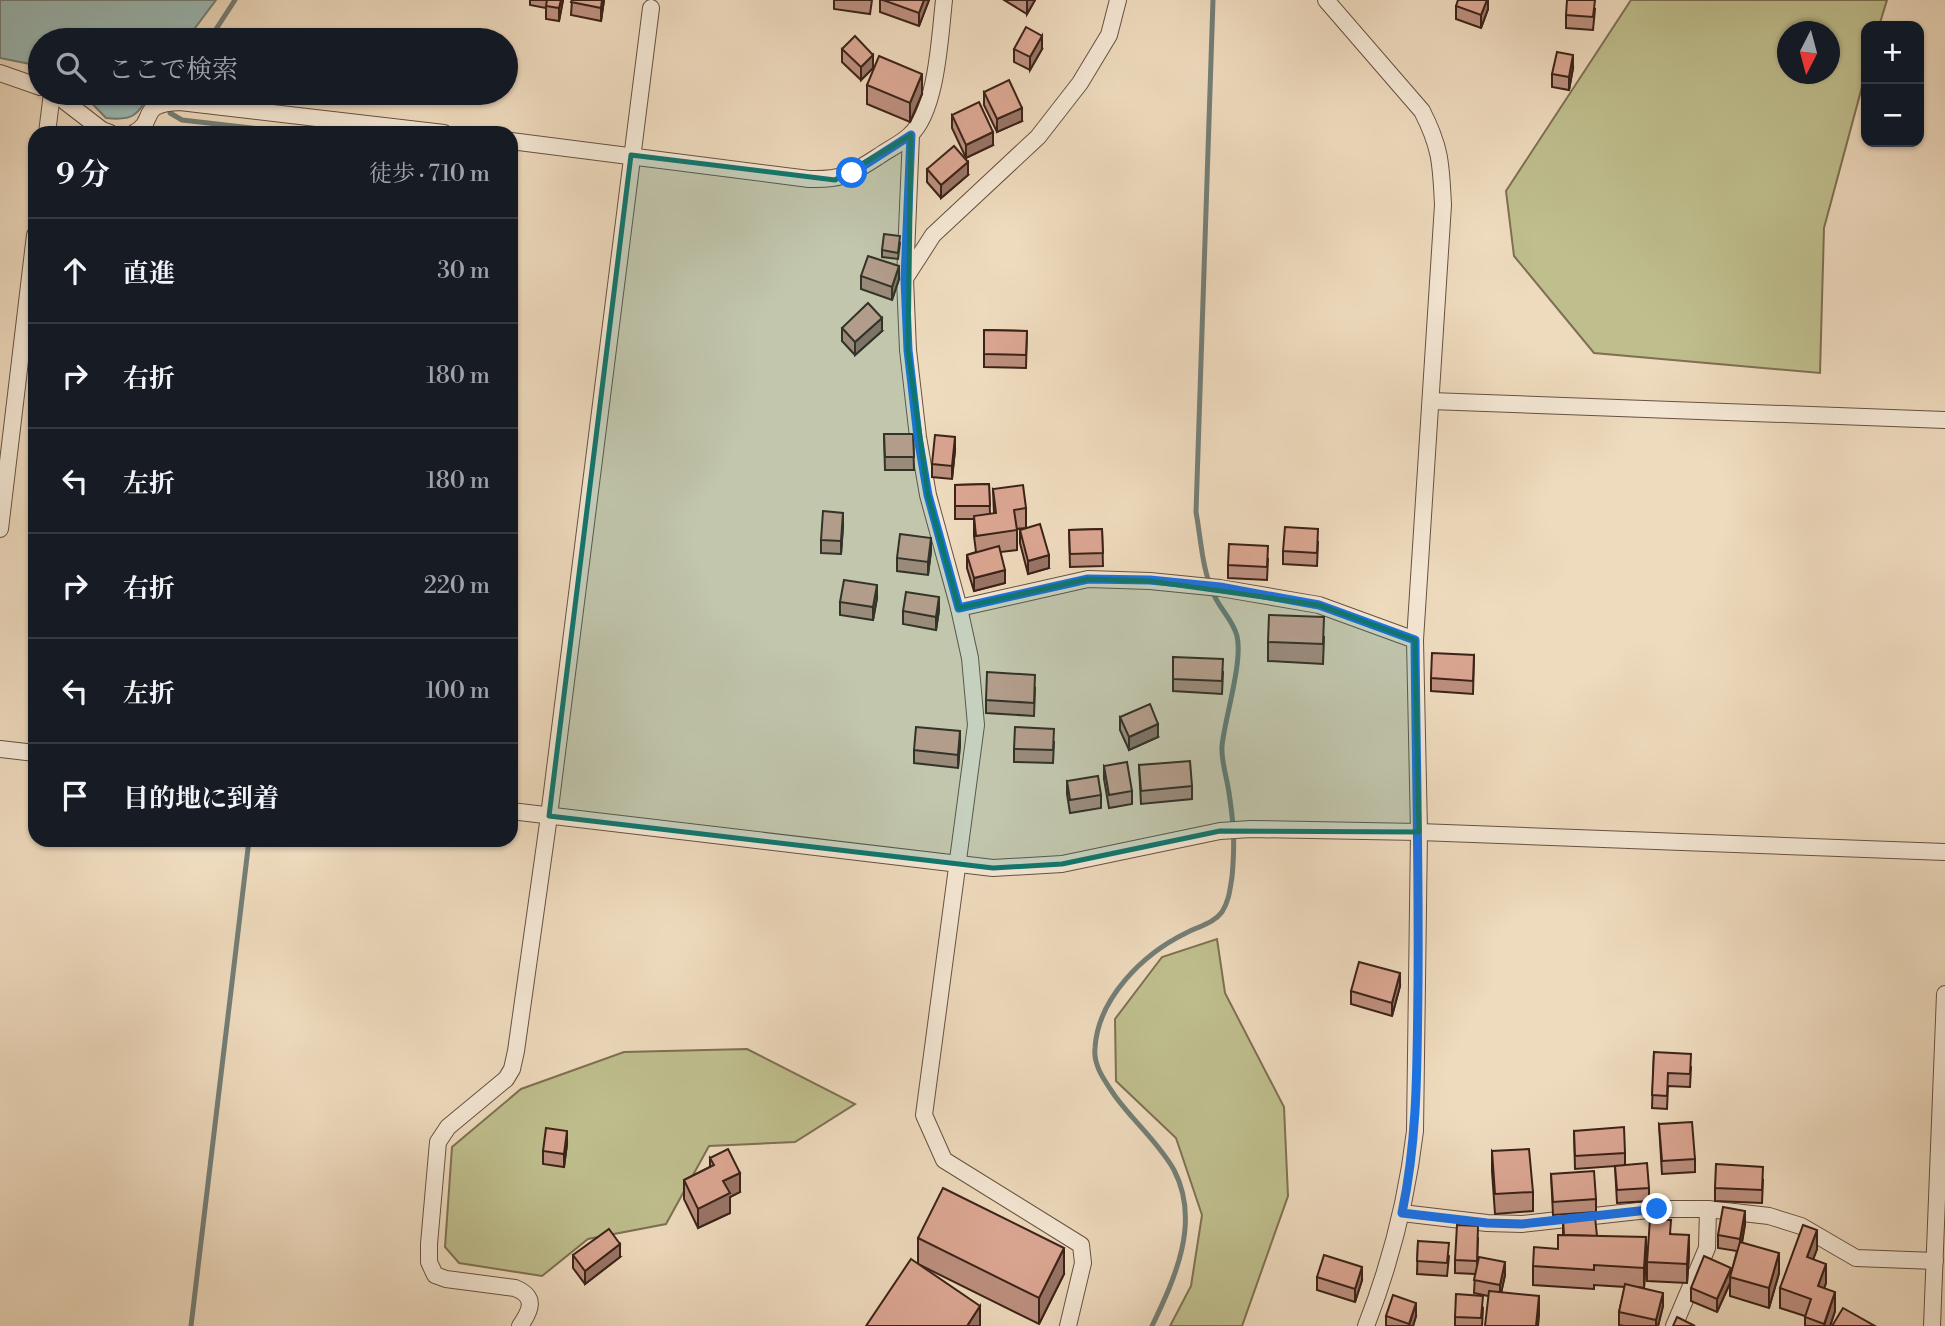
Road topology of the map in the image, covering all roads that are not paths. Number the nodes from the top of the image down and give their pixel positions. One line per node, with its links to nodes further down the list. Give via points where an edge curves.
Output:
1 (944, 0): 15 (street, via 932,91)
2 (1118, 0): 18 (street, via 1109,34 1080,83 1038,136 933,235)
3 (1326, 0): 20 (street, via 1422,111 1441,158 1443,205)
4 (651, 8): 17 (street)
5 (0, 73): 6 (street)
6 (28, 83)
7 (51, 105): 11 (street)
8 (69, 105): 12 (street)
9 (156, 105): 13 (street)
10 (205, 105): 14 (street)
11 (48, 126)
12 (97, 126)
13 (141, 126)
14 (384, 126)
15 (911, 135): 17 (street, via 835,180); 18 (street)
16 (518, 142): 17 (street)
17 (631, 155): 28 (street)
18 (905, 279): 23 (street, via 918,437 928,495)
19 (28, 294): 22 (street)
20 (1431, 401): 21 (street); 24 (street)
21 (1945, 420)
22 (0, 529)
23 (959, 608): 24 (street, via 1088,579 1150,580 1319,605); 31 (street, via 970,658 976,725)
24 (1415, 640): 29 (street)
25 (0, 749): 26 (street)
26 (28, 752)
27 (518, 812): 28 (street)
28 (549, 816): 31 (street); 36 (street, via 512,1069 448,1126 438,1142 429,1244 435,1275 525,1292 530,1301)
29 (1419, 832): 30 (street); 31 (street, via 1220,831 1062,864); 34 (street, via 1415,1131)
30 (1945, 852)
31 (959, 865): 37 (street, via 925,1115 944,1160 1081,1245 1083,1263)
32 (1945, 994): 35 (street)
33 (1708, 1209): 34 (street, via 1657,1209 1522,1224); 35 (street, via 1769,1216 1801,1226 1856,1258); 39 (street, via 1707,1248)
34 (1402, 1213): 38 (street)
35 (1935, 1261): 40 (street)
36 (520, 1326)
37 (1068, 1326)
38 (1366, 1326)
39 (1674, 1326)
40 (1932, 1326)

